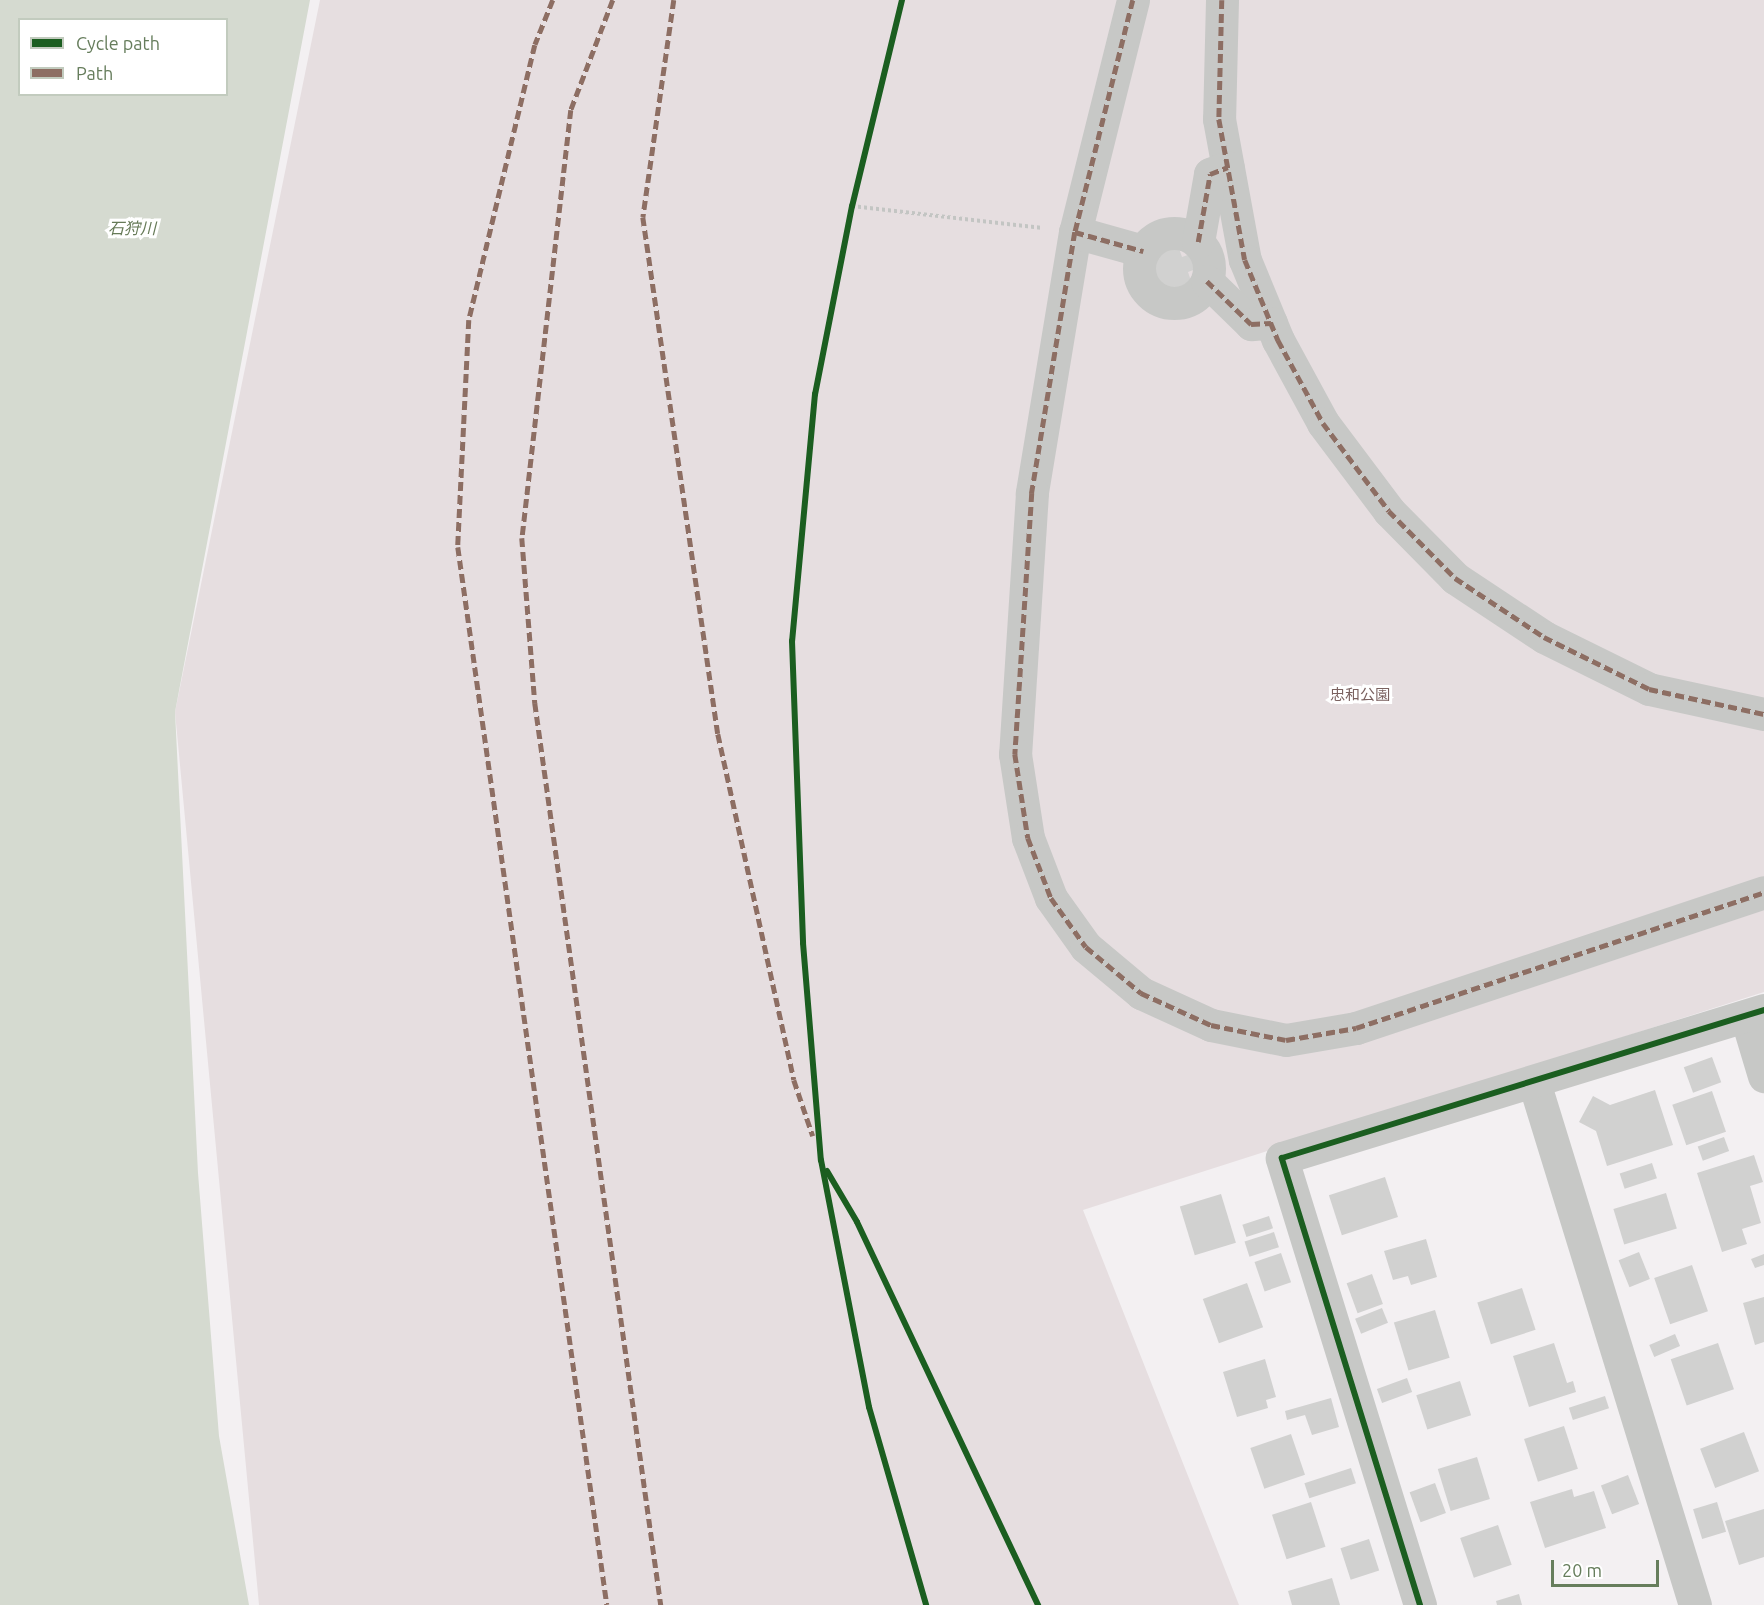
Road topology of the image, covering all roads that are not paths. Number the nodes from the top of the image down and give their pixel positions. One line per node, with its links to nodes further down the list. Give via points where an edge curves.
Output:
1 (1133, 0): 4 (street)
2 (1222, 0): 3 (street, via 1219,119)
3 (1228, 167): 5 (street, via 1210,174); 8 (street, via 1245,260)
4 (1075, 232): 6 (street); 10 (street, via 1032,493 1016,754 1028,838 1051,898 1086,947 1141,993 1211,1025 1286,1040 1356,1028)
5 (1198, 242): 6 (street, via 1178,232 1164,233); 7 (street, via 1208,257)
6 (1143, 250): 7 (street, via 1140,278 1157,299 1184,302 1197,296)
7 (1207, 281): 8 (street, via 1251,324)
8 (1272, 323): 9 (street, via 1323,423 1389,511 1455,578 1544,637 1649,689)
9 (1764, 714)
10 (1764, 892)
11 (1755, 1013): 12 (street); 13 (street)
12 (1764, 1076)
13 (1534, 1083): 14 (street, via 1282,1158); 15 (street)
14 (1420, 1605)
15 (1695, 1605)

